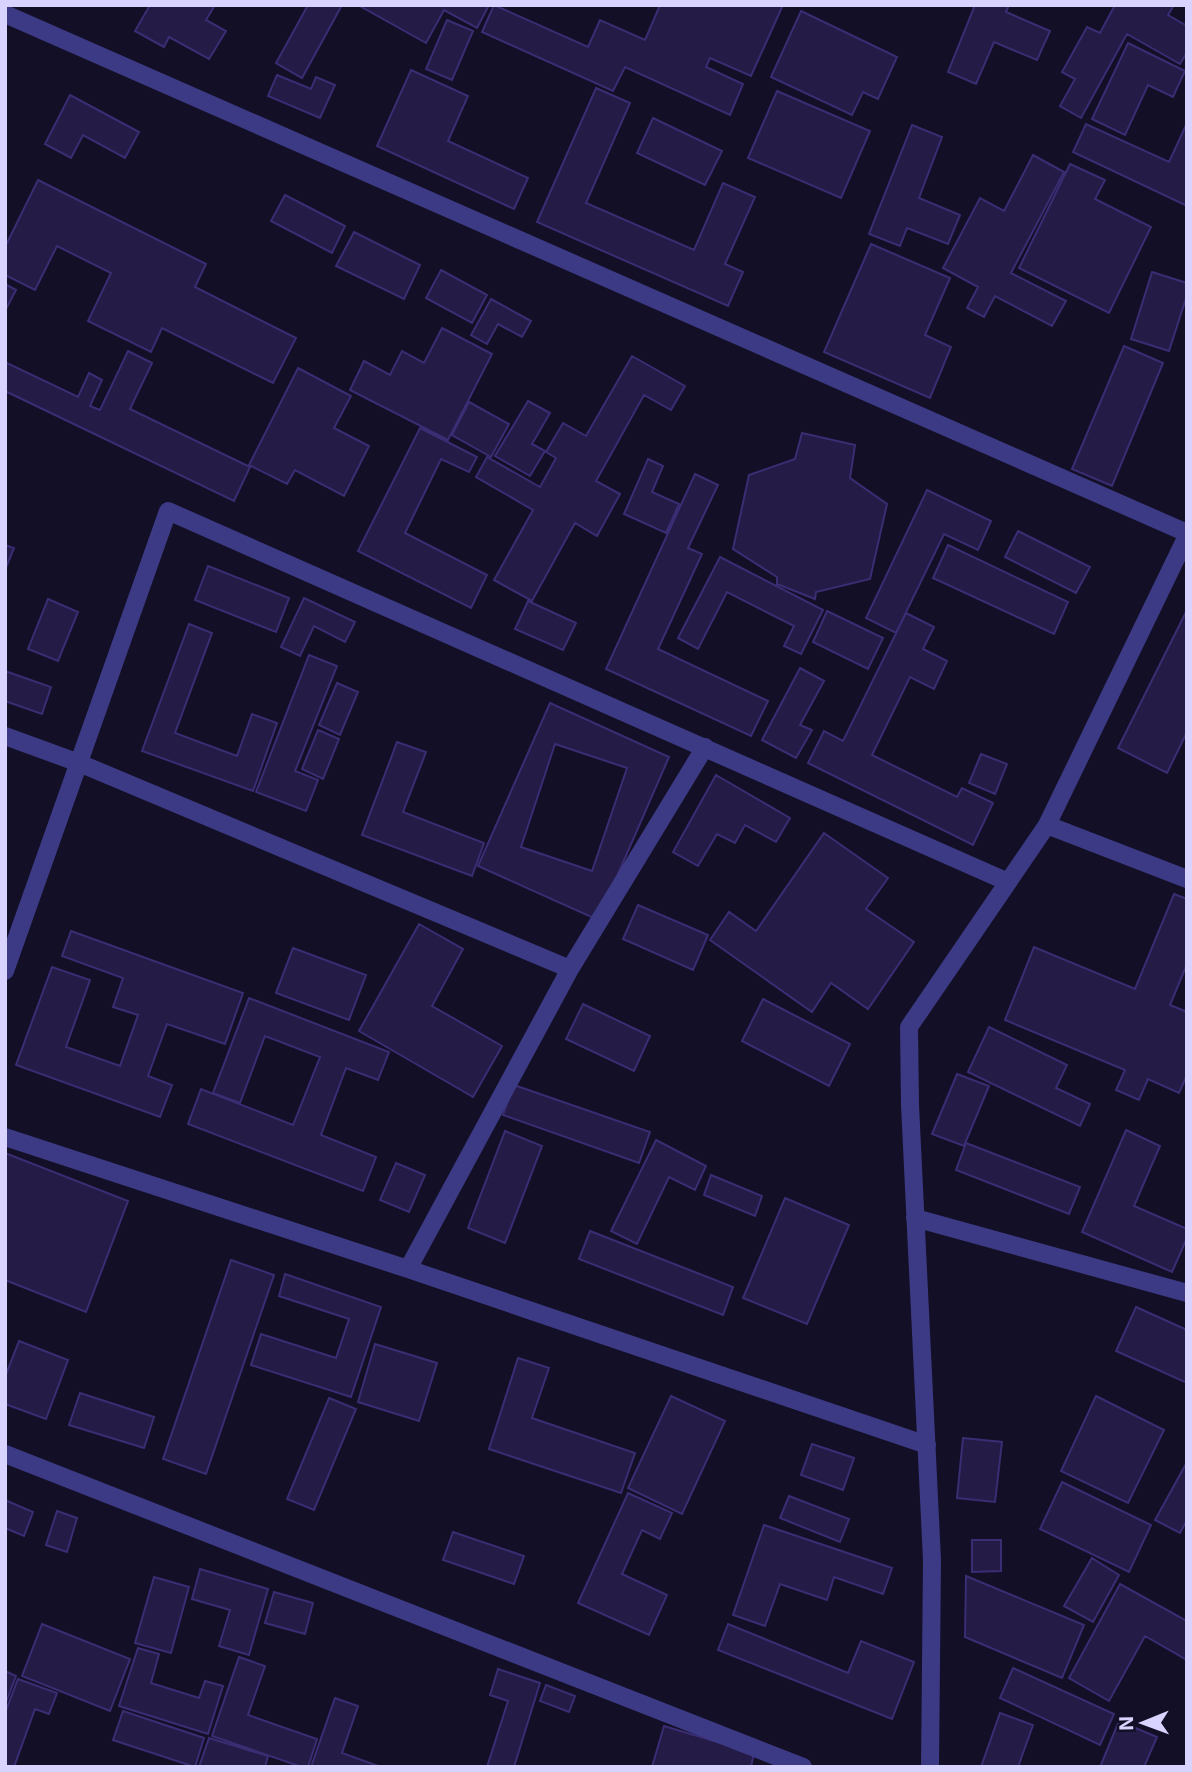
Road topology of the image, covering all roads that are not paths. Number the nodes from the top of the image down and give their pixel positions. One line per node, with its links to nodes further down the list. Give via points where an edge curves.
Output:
1 (5, 14): 2 (street)
2 (1187, 534): 6 (street)
3 (5, 736): 5 (street)
4 (705, 747): 5 (street, via 168,511); 8 (street); 9 (street)
5 (79, 763): 9 (street); 10 (street)
6 (1047, 825): 7 (street); 8 (street)
7 (1187, 879)
8 (1008, 881): 12 (street, via 909,1027)
9 (570, 969): 13 (street)
10 (5, 971)
11 (5, 1137): 13 (street)
12 (915, 1218): 14 (street); 15 (street)
13 (408, 1269): 15 (street)
14 (1187, 1293)
15 (927, 1445): 18 (street, via 932,1560)
16 (5, 1454): 17 (street)
17 (803, 1767)
18 (930, 1767)

